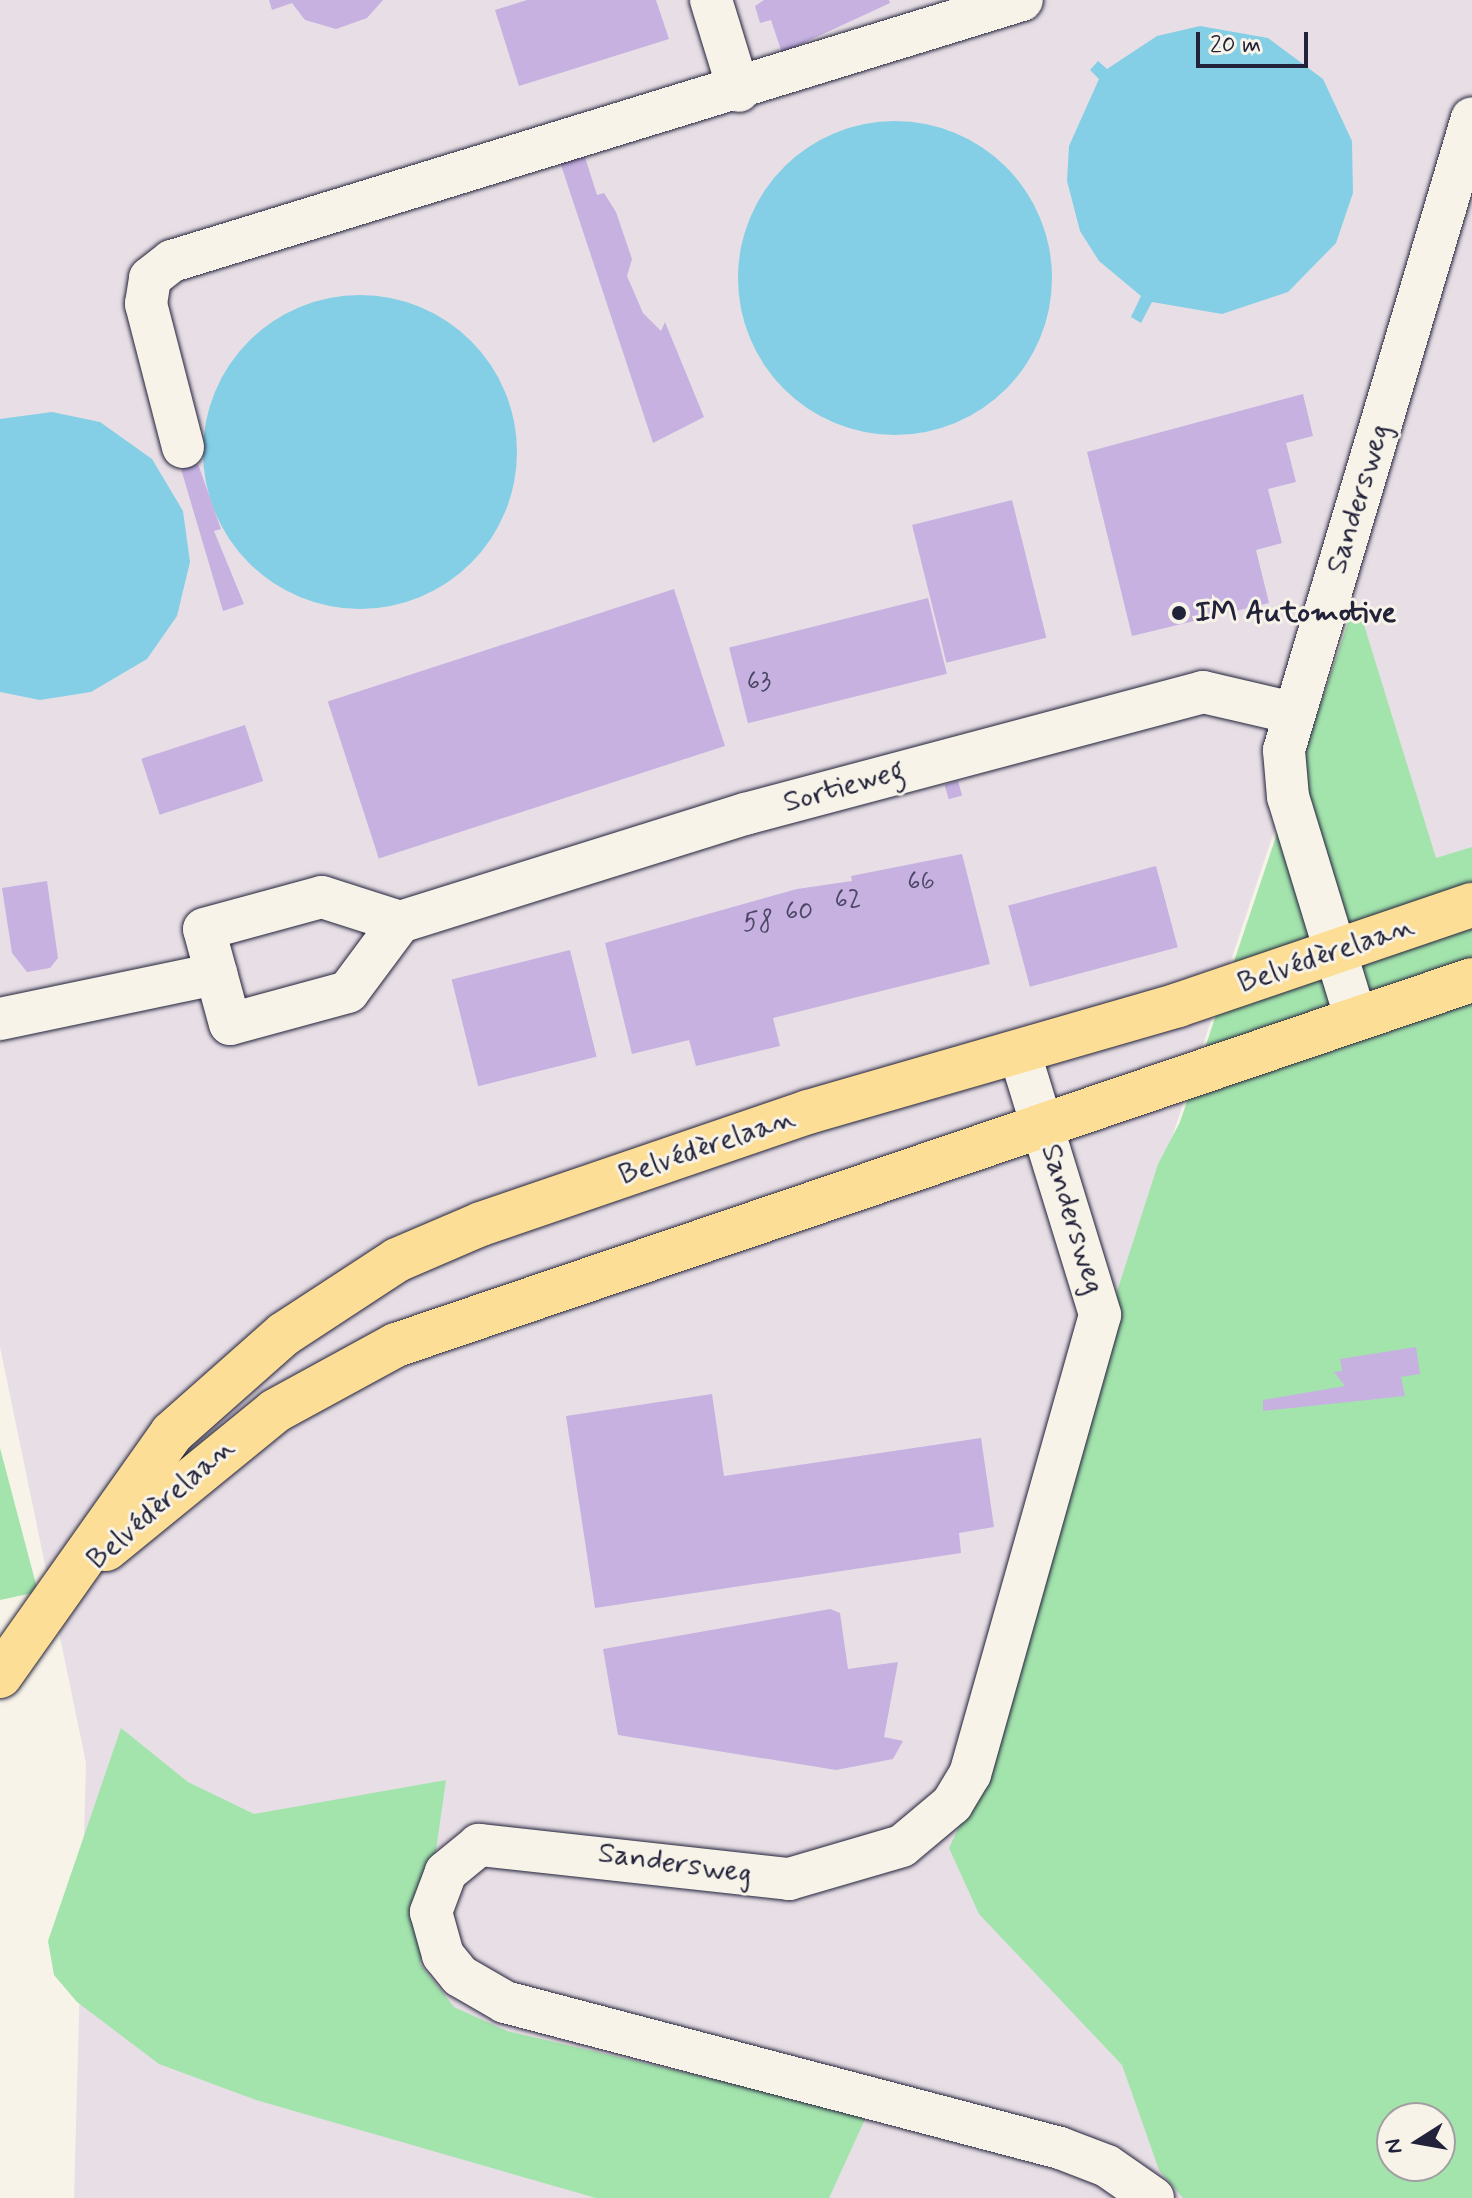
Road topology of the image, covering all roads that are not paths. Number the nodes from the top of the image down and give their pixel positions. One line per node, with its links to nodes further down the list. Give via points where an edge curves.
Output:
1 (711, 0): 3 (street)
2 (1022, 0): 3 (street)
3 (739, 91): 5 (street, via 172,261 150,278 146,304)
4 (1472, 118): 6 (street, Sandersweg)
5 (183, 447)
6 (1293, 713): 8 (street, Sortieweg, via 1203,692 745,814); 9 (street, Sandersweg, via 1284,757 1288,797)
7 (1472, 905): 9 (main road, Belvédèrelaan)
8 (400, 922): 10 (street, via 322,897 204,929); 10 (street, via 348,992 230,1024)
9 (1336, 954): 13 (street, Sandersweg); 14 (main road, Belvédèrelaan)
10 (216, 974): 12 (street)
11 (1472, 980): 13 (main road, Belvédèrelaan)
12 (0, 1019)
13 (1356, 1019): 15 (main road, Belvédèrelaan)
14 (1019, 1051): 15 (street, Sandersweg); 16 (main road, Belvédèrelaan, via 821,1108 481,1224 397,1260 284,1334 172,1433 119,1499)
15 (1044, 1126): 16 (main road, Belvédèrelaan, via 454,1323 361,1361 223,1448); 18 (street, Sandersweg, via 1093,1274 1099,1334 970,1774 952,1804 902,1846 789,1879 479,1845 446,1872 431,1912 443,1955 460,1976 505,2002 1060,2148 1107,2166)
16 (66, 1586): 17 (main road, Belvédèrelaan)
17 (0, 1676)
18 (1153, 2198)

